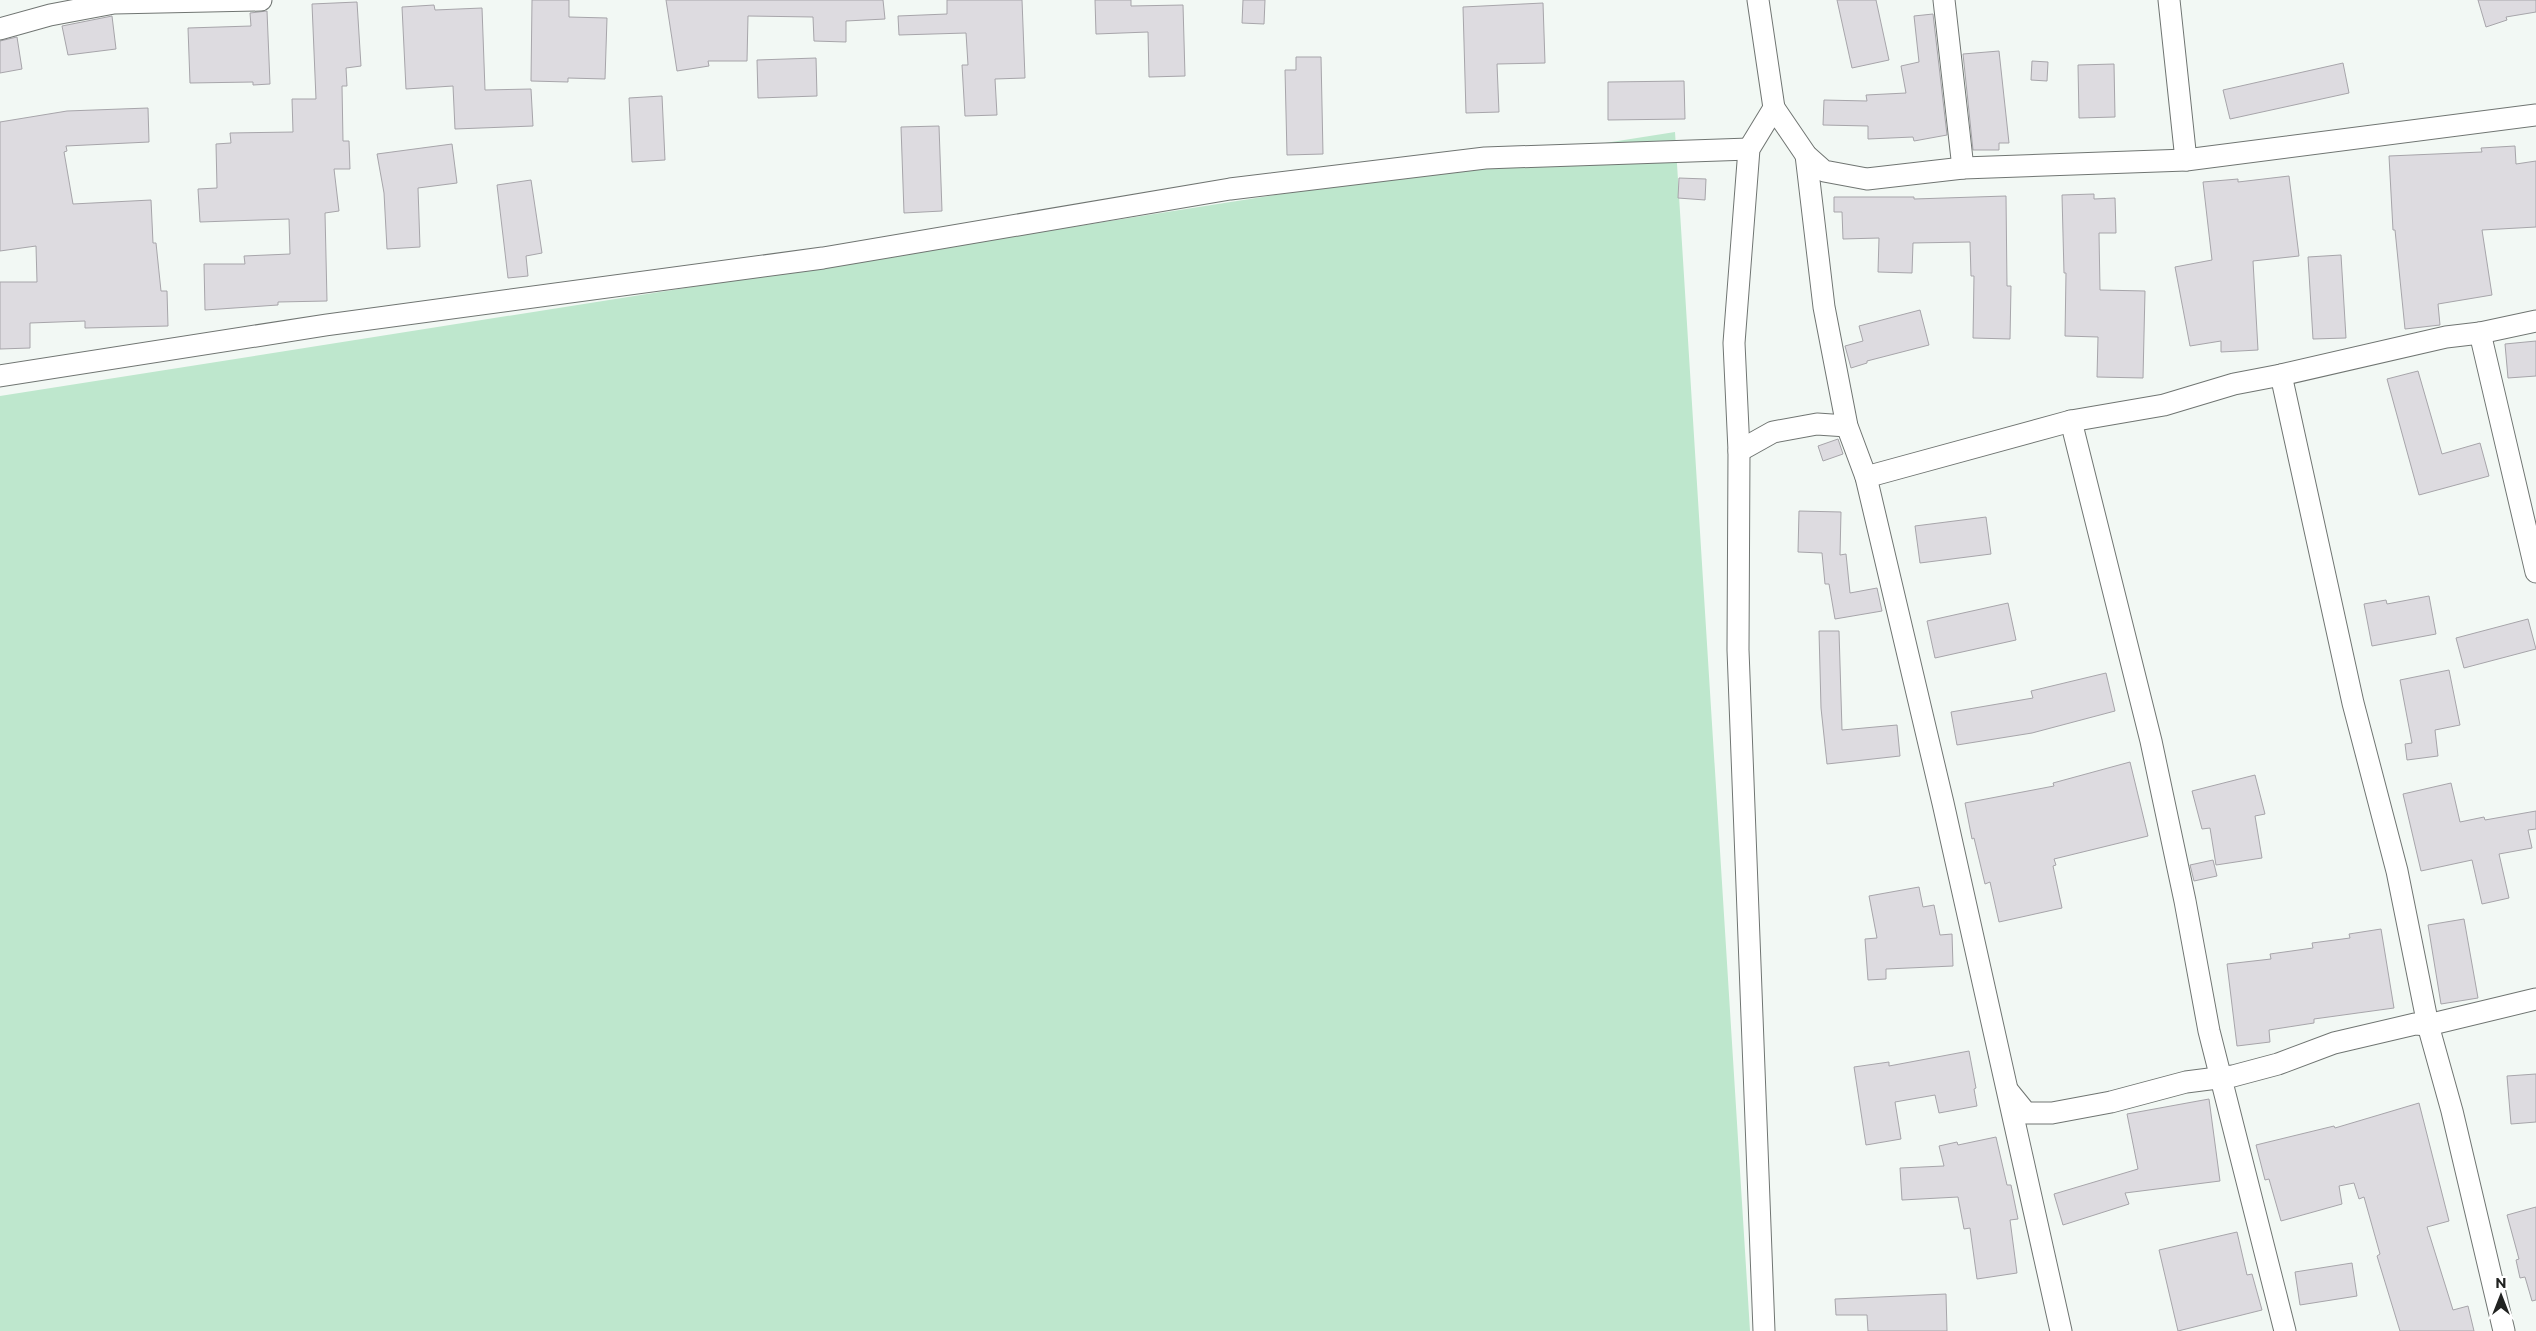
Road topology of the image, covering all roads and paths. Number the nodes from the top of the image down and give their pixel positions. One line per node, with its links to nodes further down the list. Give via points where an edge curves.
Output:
1 (261, 0): 5 (street, via 114,3 50,15)
2 (1758, 0): 6 (street)
3 (1944, 0): 11 (street)
4 (2169, 0): 10 (street)
5 (0, 29)
6 (1774, 108): 8 (street); 9 (street)
7 (2536, 115): 10 (street)
8 (1749, 148): 14 (street, via 1485,158 1230,188 823,258 326,325); 18 (street, via 1734,343)
9 (1806, 155): 11 (street, via 1824,171 1867,179); 17 (street, via 1824,307)
10 (2186, 160): 11 (street)
11 (1963, 168)
12 (2536, 321): 13 (street)
13 (2480, 333): 15 (street, via 2446,337); 20 (street)
14 (0, 376)
15 (2282, 376): 16 (street, via 2234,384 2164,405); 22 (street, via 2352,702 2397,871)
16 (2071, 421): 19 (street); 23 (street, via 2151,741)
17 (1847, 426): 18 (street, via 1817,424 1773,432); 19 (street)
18 (1739, 452): 25 (street, via 1738,650)
19 (1866, 477): 24 (street)
20 (2536, 572)
21 (2536, 999): 22 (street)
22 (2428, 1025): 23 (street, via 2415,1024 2334,1043 2278,1064); 28 (street, via 2452,1110)
23 (2221, 1078): 24 (street, via 2186,1082 2111,1102 2052,1113 2026,1113); 27 (street)
24 (2007, 1089): 26 (street)
25 (1764, 1331)
26 (2061, 1331)
27 (2285, 1331)
28 (2504, 1331)

